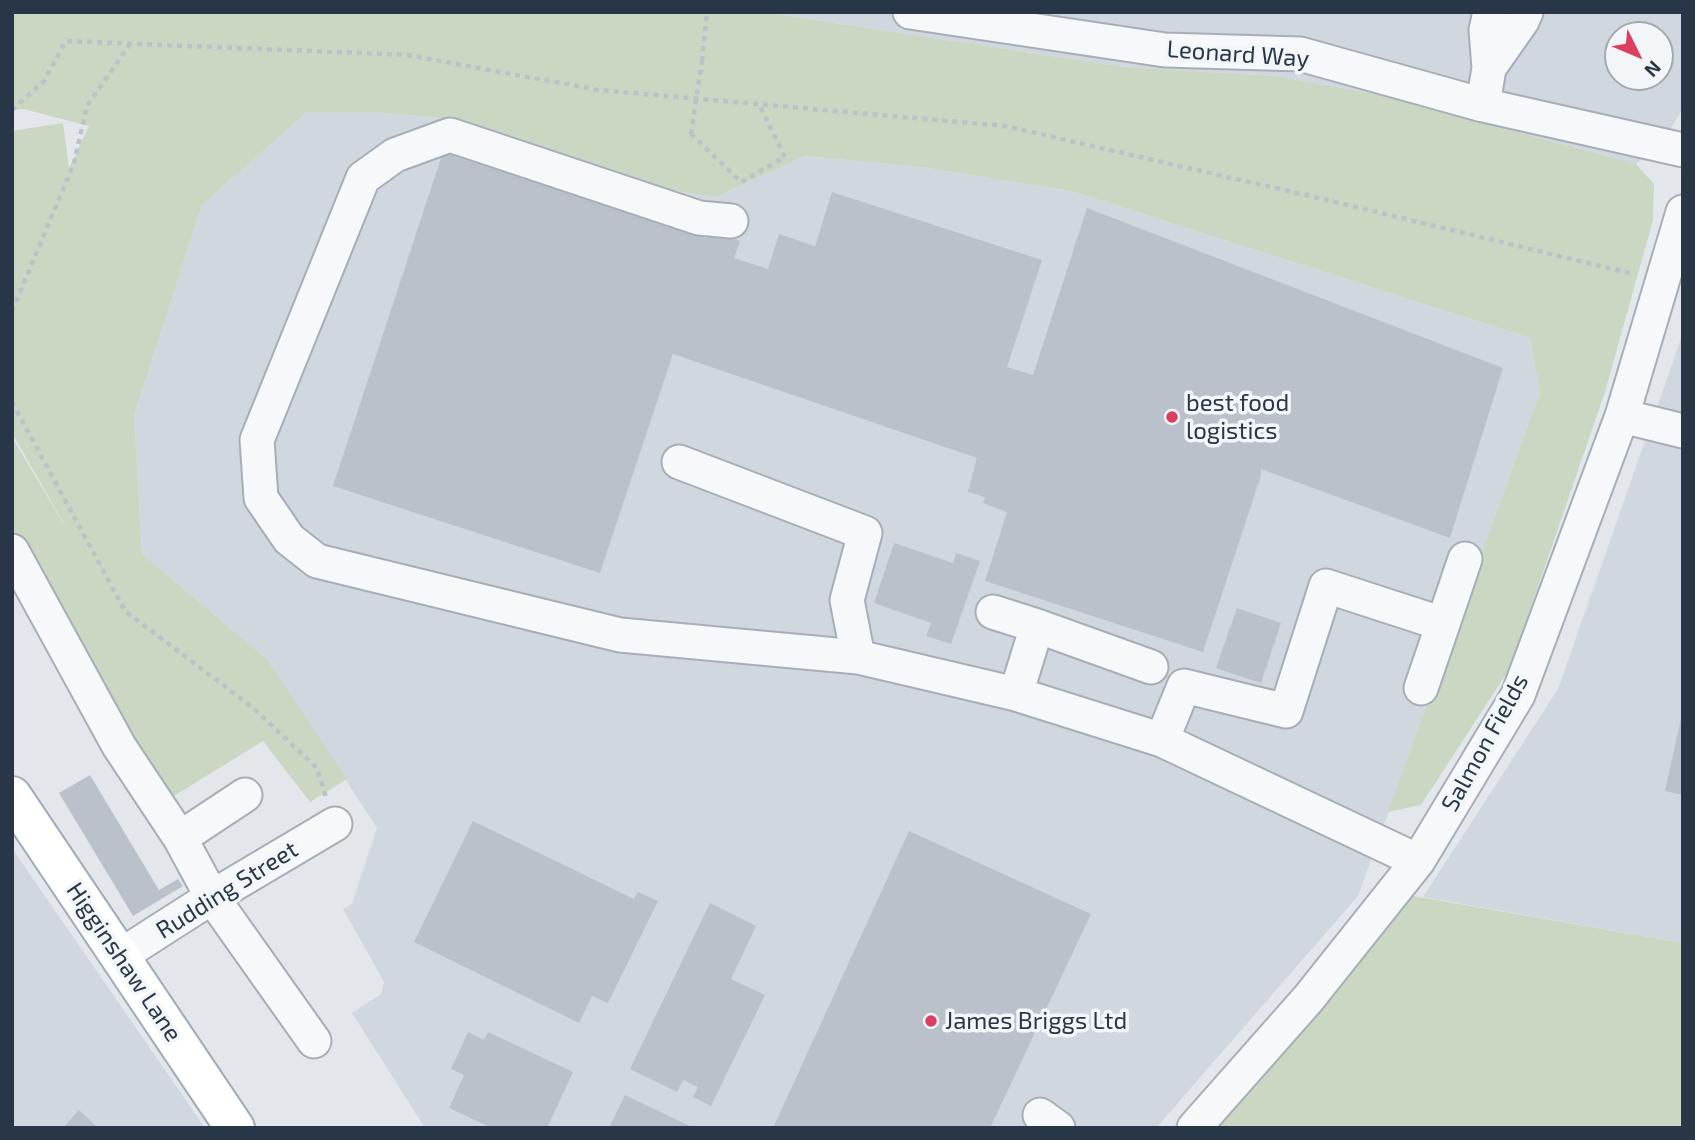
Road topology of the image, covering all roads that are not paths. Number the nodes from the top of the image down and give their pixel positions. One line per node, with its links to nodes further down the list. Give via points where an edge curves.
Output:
1 (910, 12): 5 (street, Leonard Way, via 1165,50 1300,54)
2 (1490, 12): 4 (street, via 1486,30)
3 (1526, 12): 4 (street)
4 (1489, 68): 5 (street)
5 (1483, 105): 6 (street, Leonard Way)
6 (1683, 150)
7 (1683, 212): 9 (street, Salmon Fields)
8 (731, 221): 17 (street, via 699,218 450,135 395,155 363,178 257,440 261,498 289,539 317,561 620,635)
9 (1622, 416): 10 (street); 26 (street, Salmon Fields, via 1518,695)
10 (1683, 431)
11 (680, 462): 17 (street, via 865,533 847,600)
12 (12, 551): 25 (street, via 119,746)
13 (1465, 559): 15 (street)
14 (993, 612): 16 (street)
15 (1443, 624): 19 (street); 21 (street, via 1326,586 1286,711 1184,687)
16 (1037, 626): 18 (street); 20 (street)
17 (858, 657): 20 (street)
18 (1151, 667)
19 (1421, 688)
20 (1016, 694): 21 (street)
21 (1162, 740): 26 (street)
22 (245, 795): 25 (street)
23 (16, 808): 28 (main road, Higginshaw Lane)
24 (335, 824): 27 (street, Rudding Street)
25 (180, 838): 27 (street)
26 (1418, 861): 31 (street, Salmon Fields, via 1308,999)
27 (212, 897): 28 (street, Rudding Street); 29 (street)
28 (120, 957): 30 (main road, Higginshaw Lane)
29 (314, 1041)
30 (234, 1128)
31 (1194, 1128)

